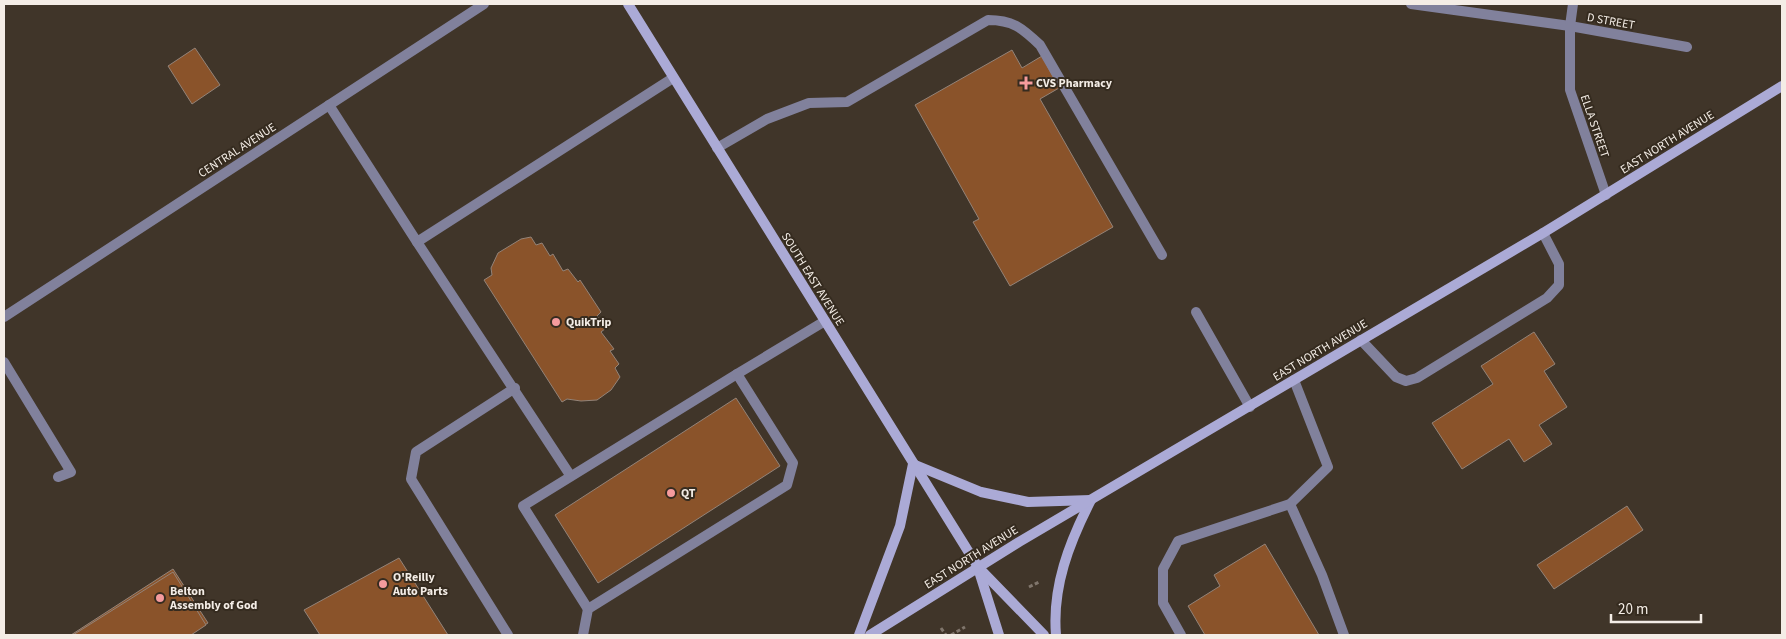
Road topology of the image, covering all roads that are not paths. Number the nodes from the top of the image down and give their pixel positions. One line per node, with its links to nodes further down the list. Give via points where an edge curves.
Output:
1 (484, 4): 9 (street, CENTRAL AVENUE)
2 (628, 4): 7 (main road, SOUTH EAST AVENUE)
3 (1411, 4): 5 (street, D STREET)
4 (1573, 4): 5 (street, ELLA STREET)
5 (1570, 26): 6 (street, D STREET); 11 (street, ELLA STREET, via 1570,90)
6 (1687, 47)
7 (673, 78): 10 (main road, SOUTH EAST AVENUE); 13 (street)
8 (1782, 86): 11 (main road, EAST NORTH AVENUE)
9 (329, 105): 13 (street); 16 (street, CENTRAL AVENUE)
10 (717, 148): 14 (street, via 767,119 809,103 847,102 988,20 1004,20 1019,26 1040,45); 17 (main road, SOUTH EAST AVENUE)
11 (1606, 195): 12 (main road, EAST NORTH AVENUE)
12 (1543, 233): 18 (main road, EAST NORTH AVENUE); 18 (street, via 1559,264 1559,286 1547,298 1417,378 1406,381 1396,377)
13 (417, 242): 22 (street)
14 (1162, 255)
15 (1196, 312): 23 (street)
16 (4, 317)
17 (825, 321): 20 (street); 24 (main road, SOUTH EAST AVENUE)
18 (1361, 340): 21 (main road, EAST NORTH AVENUE)
19 (4, 362): 26 (street, via 71,472)
20 (737, 374): 25 (street); 30 (street, via 793,464 787,484)
21 (1294, 380): 23 (main road, EAST NORTH AVENUE); 28 (street, via 1328,467)
22 (515, 388): 25 (street); 31 (street, via 416,452 412,479)
23 (1250, 407): 27 (main road, EAST NORTH AVENUE)
24 (913, 464): 27 (main road, via 981,492 1028,502); 29 (main road, SOUTH EAST AVENUE); 33 (main road, via 900,526)
25 (570, 475): 30 (street, via 523,506)
26 (58, 477)
27 (1091, 500): 29 (main road, EAST NORTH AVENUE); 37 (main road, via 1073,535 1060,579 1054,610)
28 (1290, 504): 38 (street, via 1178,541 1163,569 1163,603); 39 (street, via 1322,575)
29 (978, 567): 34 (main road, EAST NORTH AVENUE); 35 (main road); 36 (main road)
30 (588, 609): 32 (street)
31 (508, 635)
32 (583, 635)
33 (859, 635)
34 (870, 635)
35 (999, 635)
36 (1044, 635)
37 (1056, 635)
38 (1181, 635)
39 (1344, 635)

